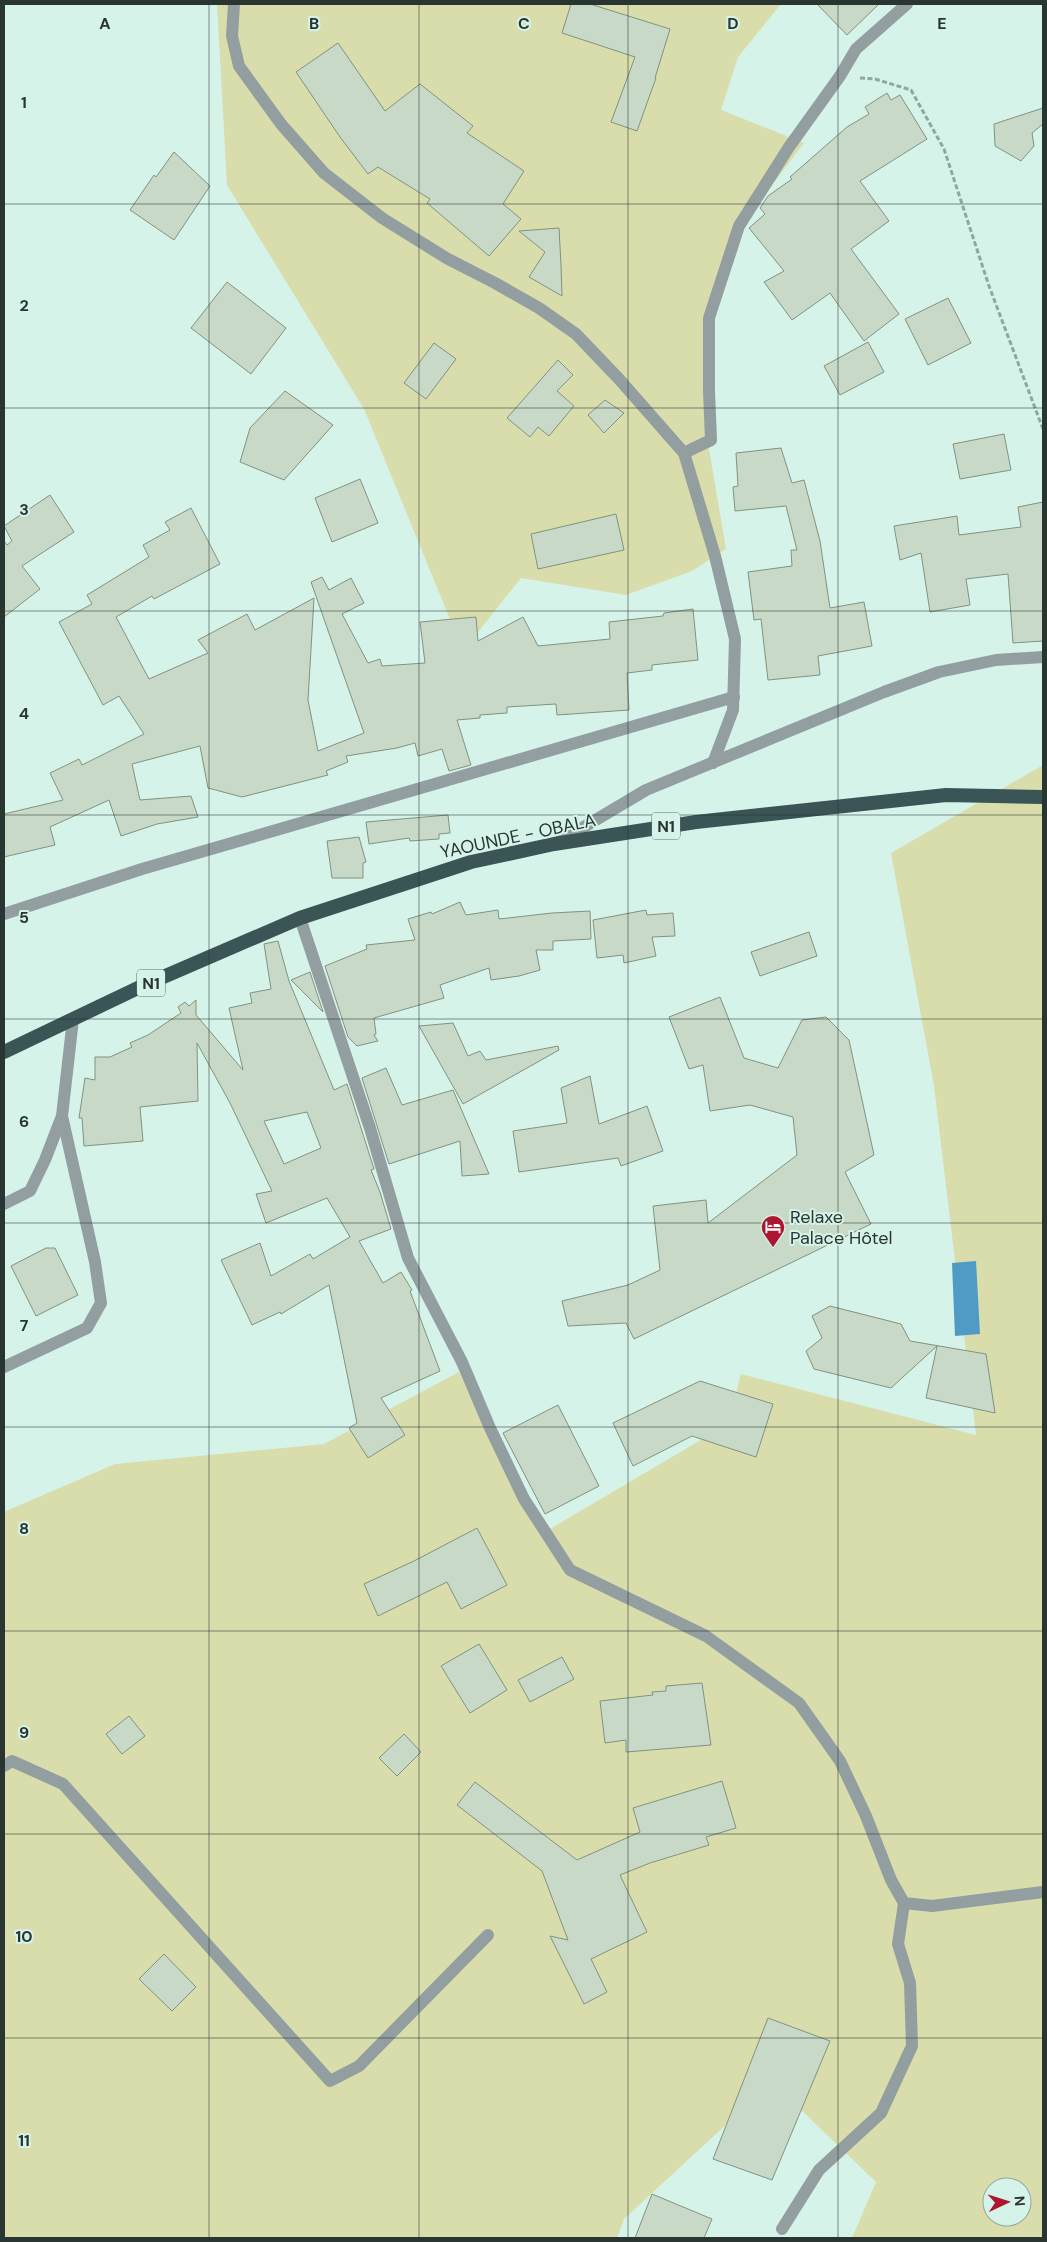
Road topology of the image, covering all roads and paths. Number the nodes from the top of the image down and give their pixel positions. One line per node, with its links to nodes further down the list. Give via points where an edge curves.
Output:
1 (234, 4): 5 (street, via 232,36 239,66 281,124 324,173 382,218 448,259 539,308 576,334)
2 (907, 4): 3 (street, via 856,49)
3 (840, 76): 4 (path, via 875,79 911,90 944,149 989,286); 5 (street, via 789,146 739,226 709,318 711,440)
4 (1043, 429)
5 (684, 453): 7 (street, via 715,556 735,640)
6 (1043, 657): 8 (street, via 996,660 940,672)
7 (734, 697): 8 (street, via 733,710); 11 (street, via 142,869)
8 (712, 763): 10 (street, via 646,790)
9 (1043, 797): 10 (highway, YAOUNDE - OBALA / N1, via 946,795 696,822)
10 (554, 844): 12 (highway, YAOUNDE - OBALA / N1, via 471,862)
11 (4, 914)
12 (300, 918): 13 (highway, YAOUNDE - OBALA / N1); 20 (street, via 370,1128 408,1258 462,1362 524,1499 570,1570 706,1636 799,1703 840,1761)
13 (73, 1019): 14 (highway, YAOUNDE - OBALA / N1); 15 (street)
14 (4, 1052)
15 (62, 1116): 16 (street, via 30,1191); 17 (street, via 101,1303 87,1328)
16 (4, 1204)
17 (4, 1367)
18 (4, 1766): 21 (street, via 12,1761 63,1784 330,2081 359,2066)
19 (1043, 1892): 20 (street, via 932,1906)
20 (904, 1903): 22 (street, via 898,1944 910,1983 912,2046 882,2113 819,2170)
21 (488, 1935)
22 (782, 2229)

